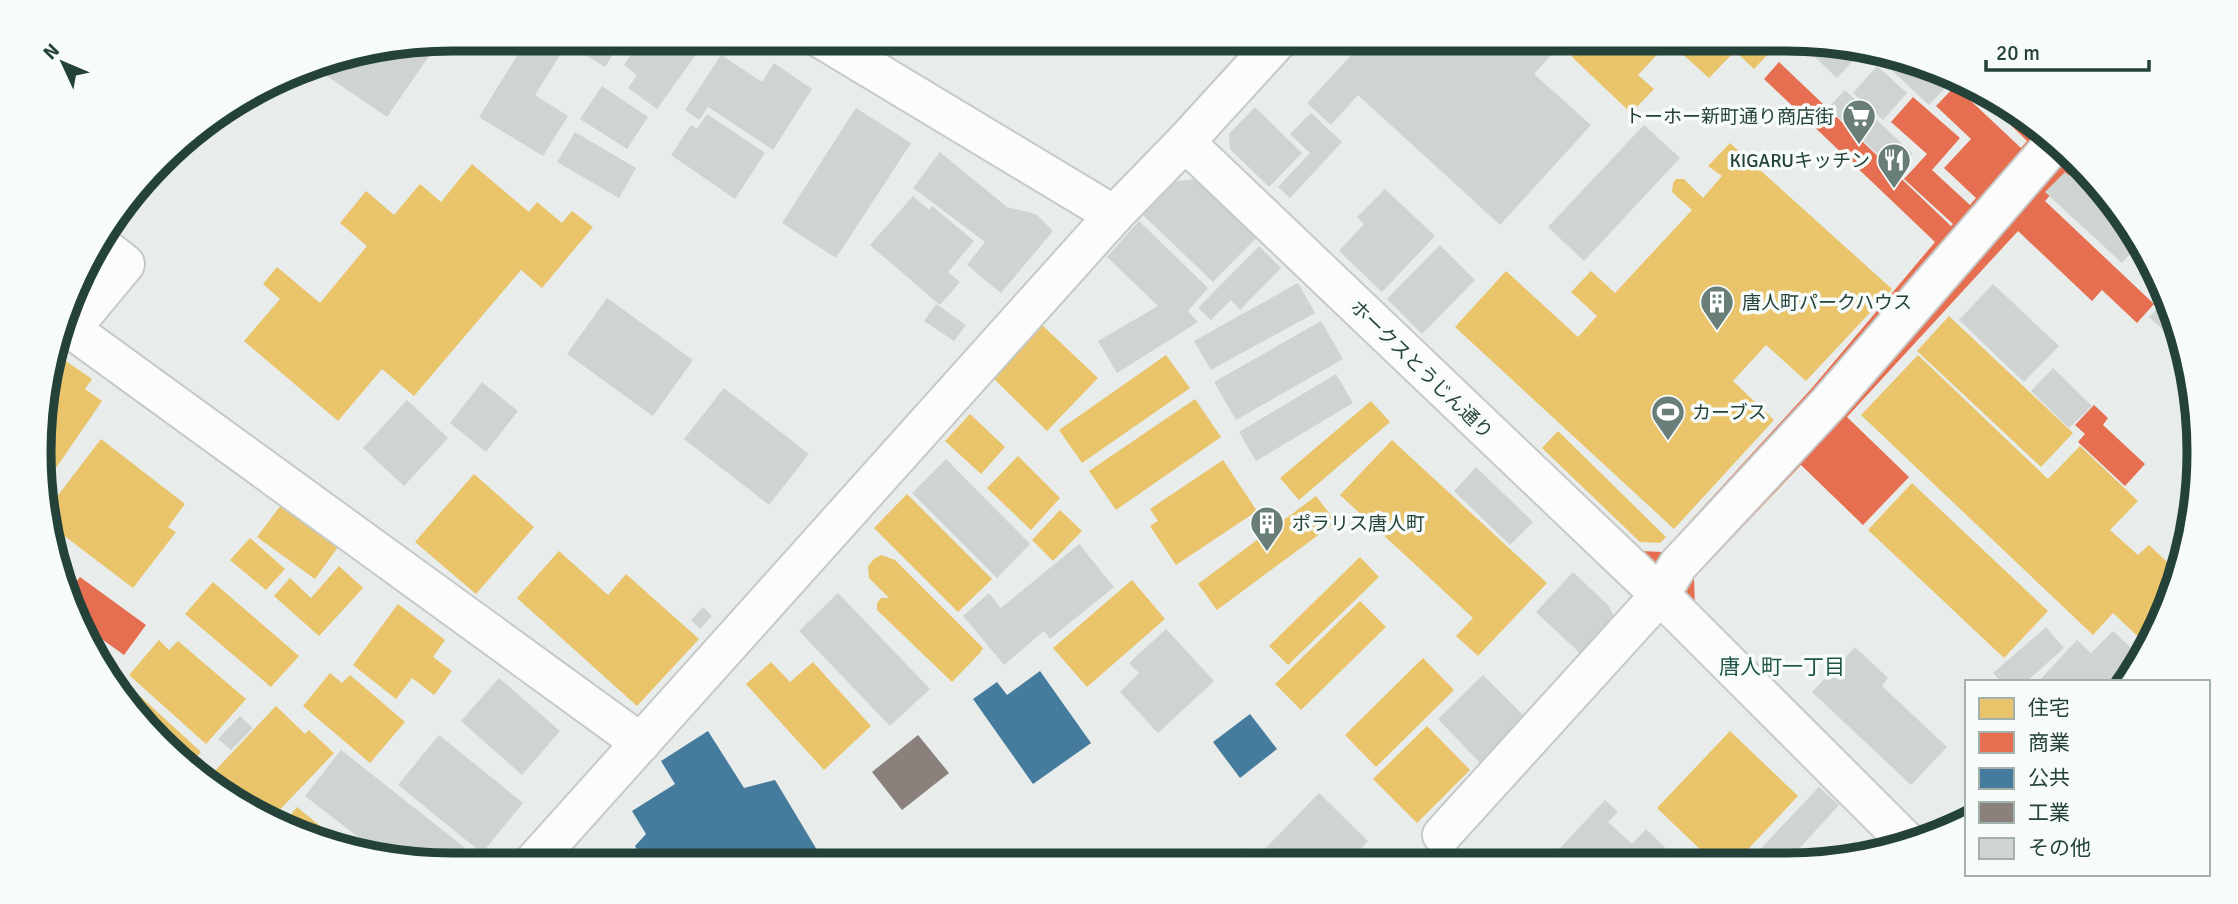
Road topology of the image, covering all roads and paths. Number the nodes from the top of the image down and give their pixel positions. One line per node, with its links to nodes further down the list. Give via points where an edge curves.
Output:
1 (842, 51): 5 (street)
2 (1268, 51): 3 (street)
3 (1185, 142): 5 (street); 7 (street, ホークスとうじん通り)
4 (2049, 149): 7 (street, via 1828,404 1678,565)
5 (1114, 215): 8 (street)
6 (106, 249): 8 (street, via 125,264 71,329)
7 (1660, 595): 9 (street); 10 (street, ホークスとうじん通り)
8 (641, 743): 11 (street)
9 (1442, 835)
10 (1901, 836)
11 (542, 853)

